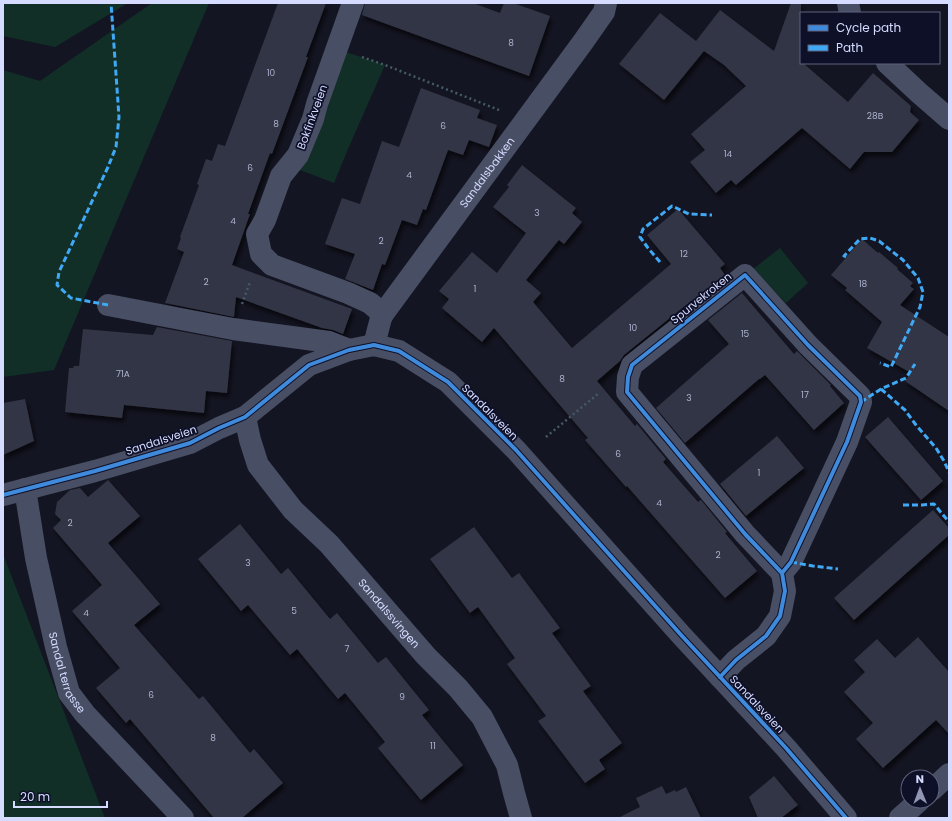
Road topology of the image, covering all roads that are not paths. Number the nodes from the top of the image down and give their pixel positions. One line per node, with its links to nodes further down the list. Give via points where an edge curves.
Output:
1 (353, 3): 6 (street, Bokfinkveien, via 298,155 281,176 265,220 257,234 261,254 272,265 348,293 370,303)
2 (606, 3): 6 (street, Sandalsbakken, via 604,12)
3 (888, 64): 4 (street)
4 (949, 119)
5 (108, 305): 8 (street, via 232,329 329,342)
6 (383, 314): 7 (street, Sandalsbakken)
7 (374, 345): 8 (street, Sandalsveien); 13 (street, Sandalsveien, via 399,351 448,382 516,450)
8 (349, 350): 9 (street, Sandalsveien, via 309,365)
9 (245, 417): 10 (street, Sandalsveien, via 190,443); 18 (street, Sandalssvingen, via 258,465 293,510 329,544 482,718 508,765)
10 (25, 489): 11 (street, Sandalsveien); 17 (street, Sandal terrasse, via 39,573 69,693 85,714)
11 (3, 495)
12 (782, 572): 12 (street, Spurvekroken, via 745,534 627,392 632,365 745,275 808,345 860,396 861,402 847,442 791,562); 13 (street, via 785,591 780,616 766,636 736,660)
13 (720, 677): 19 (street, Sandalsveien)
14 (949, 774): 15 (street)
15 (940, 782)
16 (910, 809): 20 (street)
17 (183, 818)
18 (522, 818)
19 (846, 818)
20 (900, 818)

